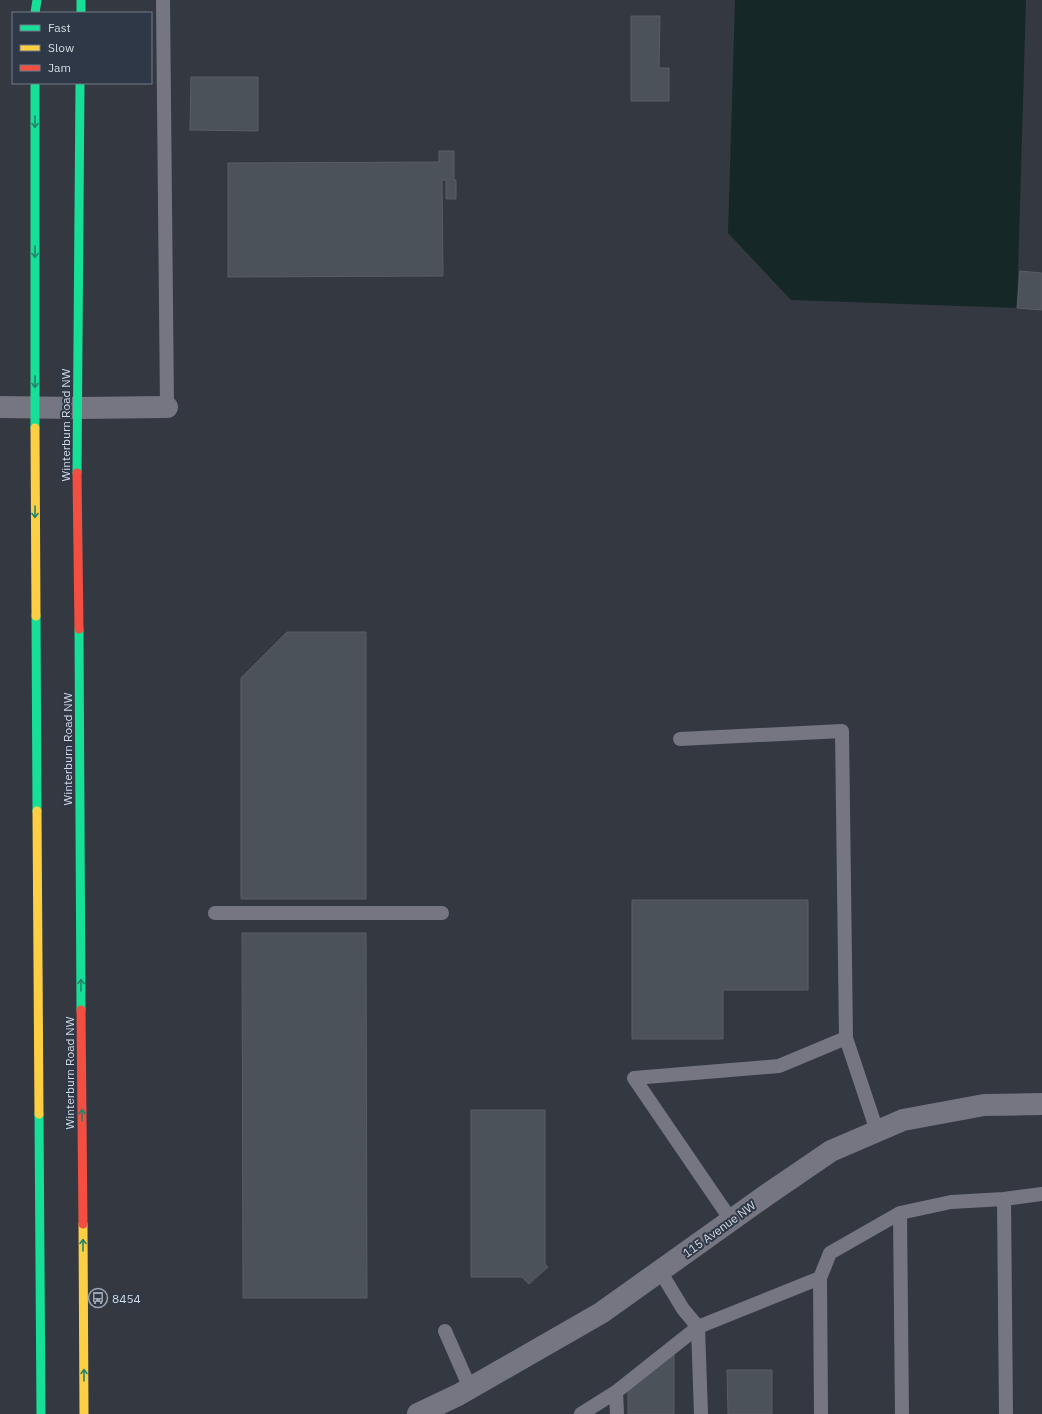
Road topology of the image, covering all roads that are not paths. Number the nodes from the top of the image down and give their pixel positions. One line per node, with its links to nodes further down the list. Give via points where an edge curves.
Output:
1 (37, 0): 4 (main road)
2 (81, 0): 5 (main road)
3 (163, 0): 10 (lane)
4 (35, 12)
5 (81, 12)
6 (35, 84): 9 (main road, one-way to 9)
7 (80, 84): 11 (main road, Winterburn Road NW)
8 (0, 407): 9 (street)
9 (35, 407): 11 (street); 28 (main road, one-way to 28)
10 (167, 407): 11 (street)
11 (77, 408): 29 (main road, Winterburn Road NW, one-way to 11)
12 (680, 738): 15 (lane, via 842,731)
13 (215, 913): 14 (lane)
14 (442, 913)
15 (846, 1038): 17 (lane); 21 (lane, via 779,1066 634,1078)
16 (1042, 1104): 17 (street, 115 Avenue NW, via 984,1105 903,1120)
17 (877, 1131): 21 (street, 115 Avenue NW, via 831,1151)
18 (1042, 1194): 19 (lane)
19 (1004, 1199): 20 (lane, via 951,1202); 36 (lane)
20 (900, 1213): 23 (lane, via 830,1253); 35 (lane)
21 (731, 1220): 22 (street, 115 Avenue NW)
22 (660, 1271): 24 (lane, via 683,1309); 26 (street, 115 Avenue NW, via 601,1313)
23 (820, 1278): 24 (lane); 34 (lane)
24 (698, 1327): 27 (lane); 33 (lane)
25 (445, 1331): 26 (lane)
26 (470, 1388): 30 (street, 115 Avenue NW)
27 (616, 1392): 31 (lane); 32 (lane)
28 (40, 1414)
29 (84, 1414)
30 (418, 1414)
31 (581, 1414)
32 (617, 1414)
33 (701, 1414)
34 (821, 1414)
35 (902, 1414)
36 (1006, 1414)

